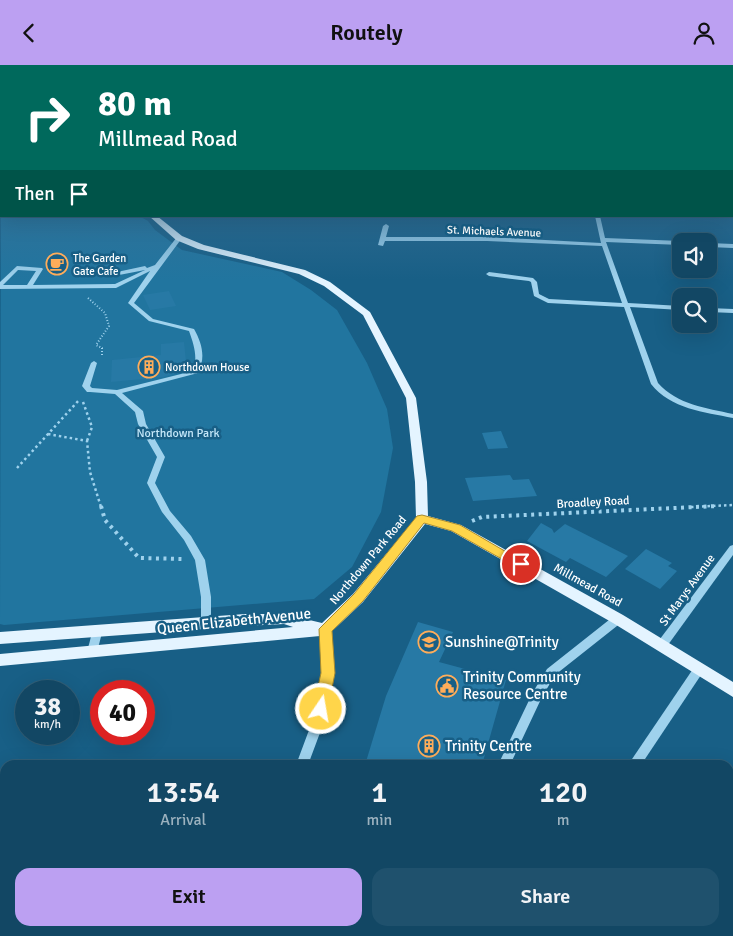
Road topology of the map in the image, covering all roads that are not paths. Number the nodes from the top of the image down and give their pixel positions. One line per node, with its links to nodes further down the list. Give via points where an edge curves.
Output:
1 (156, 217): 4 (main road, Northdown Park Road)
2 (597, 217): 5 (street)
3 (386, 226): 5 (street, St. Michaels Avenue, via 382,242 487,239)
4 (179, 238): 9 (street); 21 (main road, Northdown Park Road, via 201,247 302,272 327,284 367,314 411,398)
5 (604, 242): 6 (street, St. Michaels Avenue); 14 (street)
6 (672, 243)
7 (717, 245): 8 (street)
8 (733, 246)
9 (157, 266): 10 (street); 13 (street, via 116,286); 19 (street, via 131,303 151,320 192,330 200,349 199,365 196,372)
10 (119, 273)
11 (489, 274): 14 (street, via 526,277 533,281 536,295 548,301)
12 (0, 286): 13 (street); 13 (street, via 17,268 40,269)
13 (28, 287)
14 (626, 306): 15 (street); 20 (street, via 660,391 682,403)
15 (672, 308)
16 (717, 310): 17 (street)
17 (733, 311)
18 (94, 363): 19 (street, via 86,386 90,390)
19 (117, 393): 24 (street, via 138,411 161,457 151,483 166,512 188,538 200,559)
20 (733, 416)
21 (422, 519): 23 (main road, Millmead Road, via 456,528); 26 (main road, Northdown Park Road, via 358,598)
22 (733, 548): 28 (street, St Marys Avenue)
23 (618, 619): 28 (main road, Millmead Road); 34 (street, via 551,672)
24 (206, 622): 25 (main road, Queen Elizabeth Avenue); 26 (main road, Queen Elizabeth Avenue, via 284,619)
25 (98, 629): 27 (main road, Queen Elizabeth Avenue); 29 (street)
26 (325, 629): 29 (main road, Queen Elizabeth Avenue); 33 (street, via 328,673 318,722)
27 (0, 638)
28 (661, 646): 31 (main road, Millmead Road)
29 (92, 652): 30 (main road, Queen Elizabeth Avenue)
30 (0, 660)
31 (700, 669): 32 (main road, Millmead Road); 35 (street)
32 (733, 689)
33 (304, 760)
34 (506, 760)
35 (637, 760)

